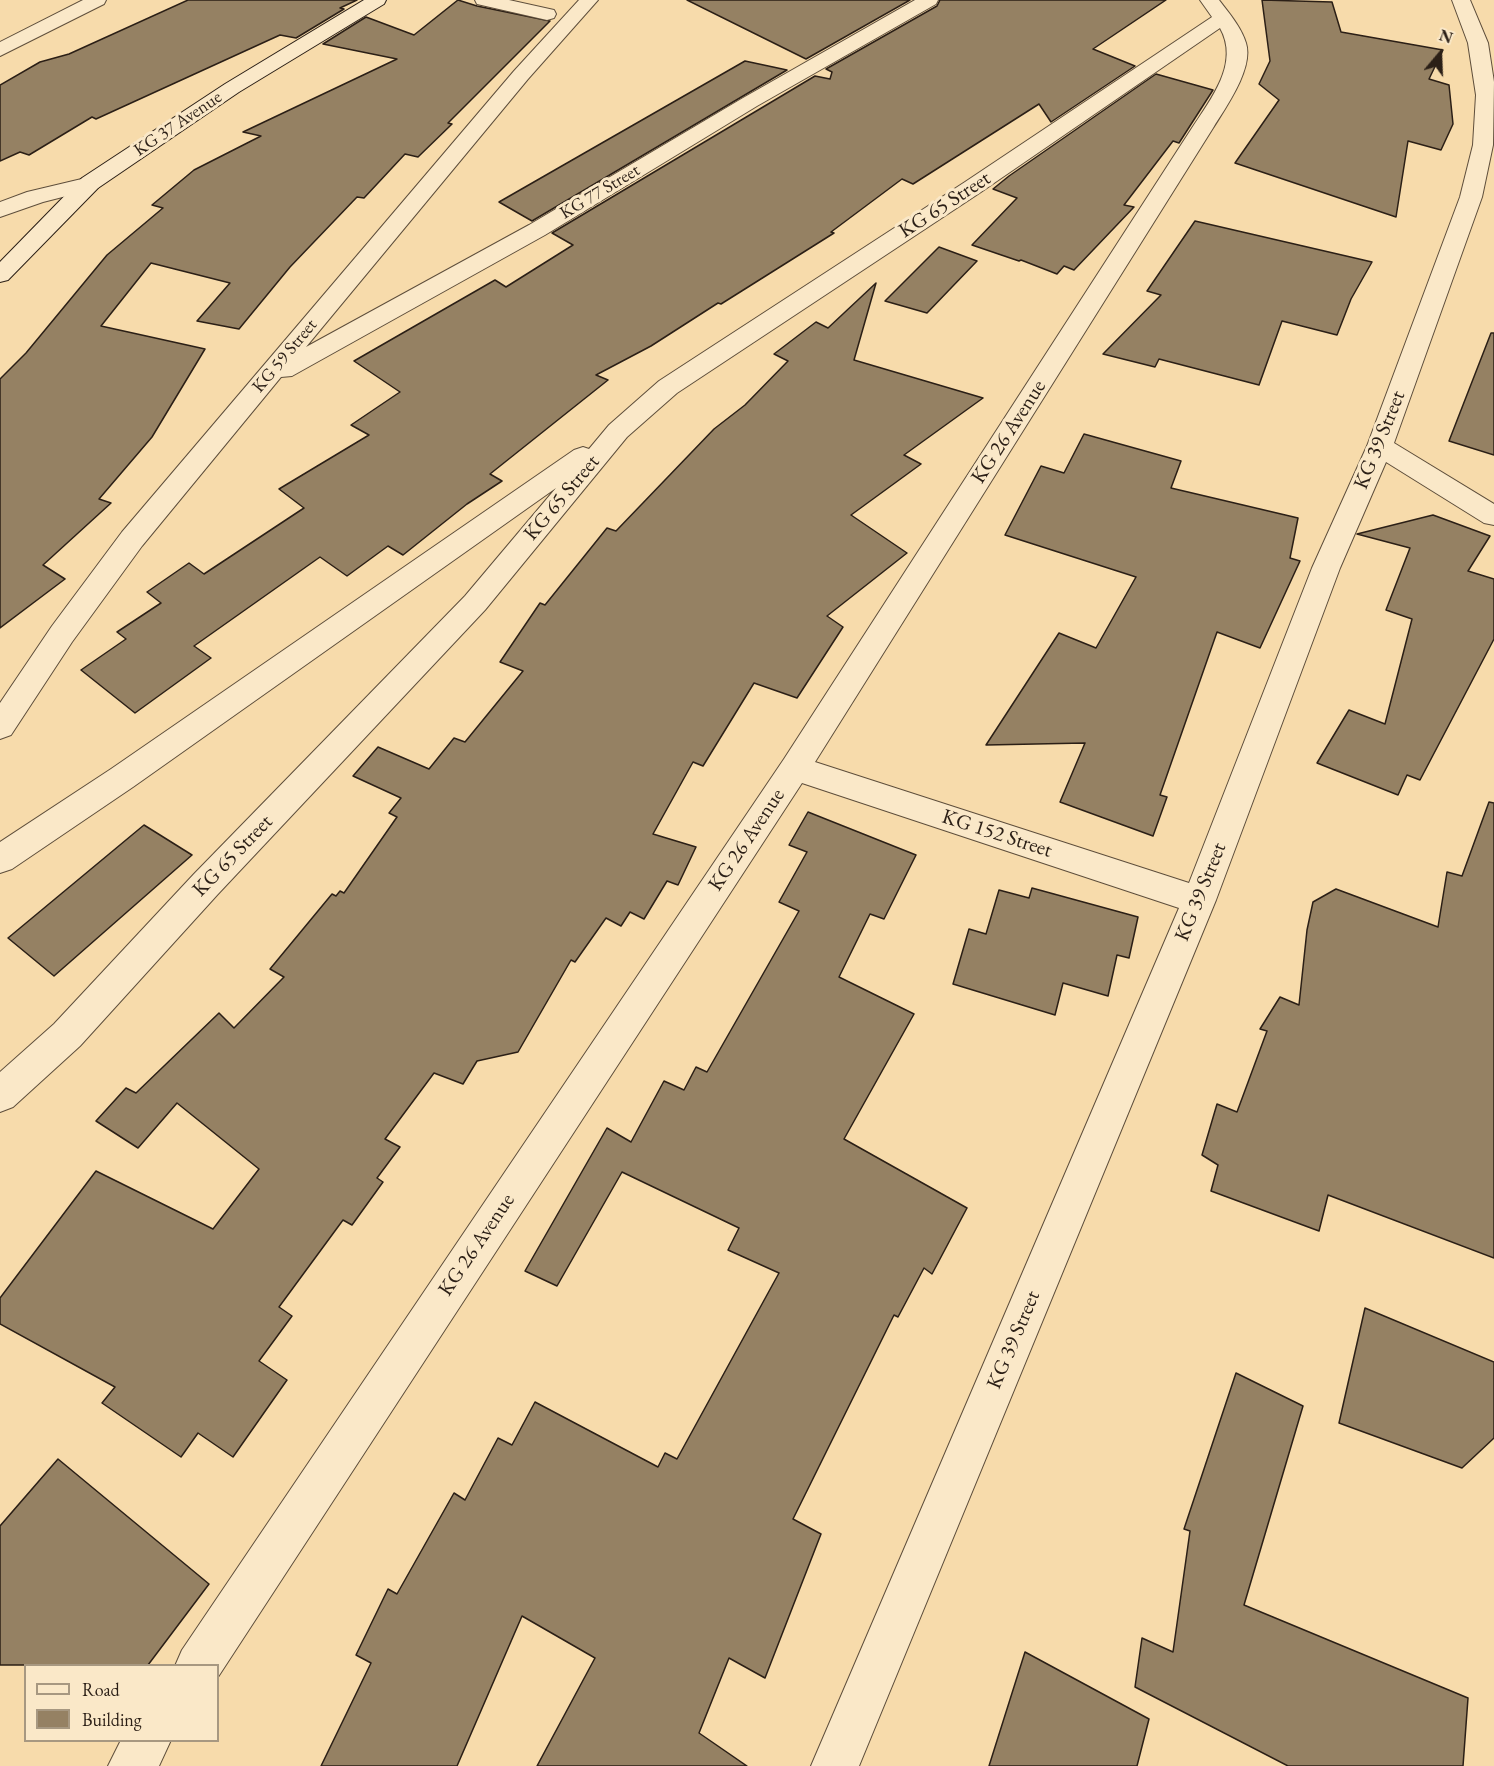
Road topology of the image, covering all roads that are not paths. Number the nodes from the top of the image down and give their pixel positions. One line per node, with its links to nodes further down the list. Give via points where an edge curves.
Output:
1 (97, 0): 9 (street)
2 (377, 0): 10 (street, KG 37 Avenue, via 232,88)
3 (484, 0): 8 (street)
4 (930, 0): 14 (street, KG 77 Street, via 527,236)
5 (1461, 0): 11 (street, KG 39 Street, via 1478,43 1486,95)
6 (593, 2): 14 (street, KG 59 Street, via 521,75)
7 (1216, 9): 15 (street, KG 65 Street, via 973,187 668,387); 19 (street, KG 26 Avenue, via 1234,37 1239,56 1230,81)
8 (547, 14)
9 (0, 50)
10 (90, 183): 12 (street); 13 (street, KG 37 Avenue)
11 (1485, 183): 16 (street, KG 39 Street, via 1472,197)
12 (0, 210)
13 (0, 275)
14 (267, 379): 18 (street, KG 59 Street, via 132,538)
15 (618, 431): 20 (street); 22 (street, KG 65 Street, via 476,603 67,1035)
16 (1380, 446): 17 (street); 21 (street, KG 39 Street, via 1326,568)
17 (1494, 516)
18 (0, 728)
19 (795, 768): 21 (street, KG 152 Street); 23 (street, KG 26 Avenue)
20 (0, 859)
21 (1199, 900): 26 (street, KG 39 Street)
22 (0, 1095)
23 (199, 1664)
24 (147, 1742): 25 (street)
25 (132, 1766)
26 (835, 1766)

